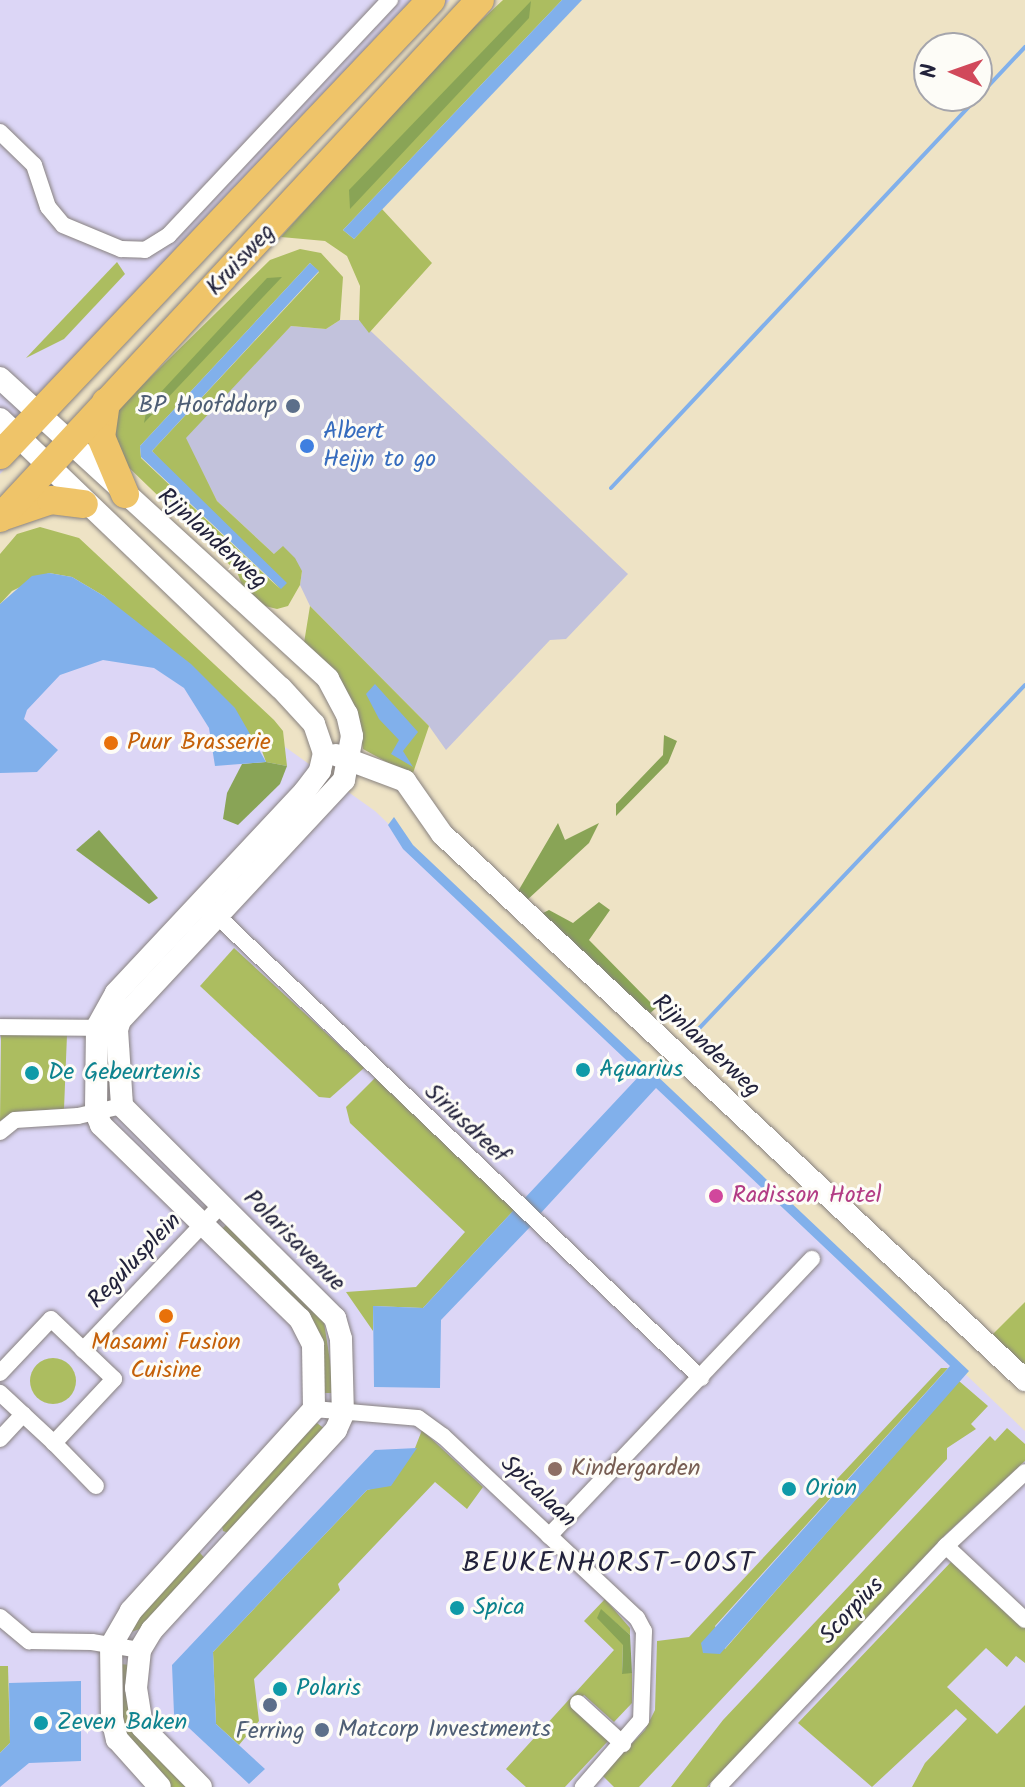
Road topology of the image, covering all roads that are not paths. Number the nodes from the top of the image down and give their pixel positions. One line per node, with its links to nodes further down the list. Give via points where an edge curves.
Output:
1 (390, 0): 4 (street, via 169,235 145,250 121,249 63,225 48,207 34,165)
2 (431, 0): 7 (highway, Kruisweg)
3 (480, 0): 6 (highway, Kruisweg)
4 (0, 132)
5 (0, 378): 7 (street, Rijnlanderweg)
6 (106, 402): 9 (highway, Kruisweg); 11 (highway, via 101,437)
7 (38, 415): 8 (highway, Kruisweg); 9 (street, Rijnlanderweg)
8 (6, 437): 10 (street)
9 (67, 445): 10 (highway, Kruisweg); 11 (street, Rijnlanderweg)
10 (46, 466): 12 (street); 13 (highway, Kruisweg)
11 (125, 494): 15 (street, Rijnlanderweg, via 328,679 347,714)
12 (84, 504): 13 (highway, via 51,500); 14 (street, via 281,688 314,724)
13 (0, 518)
14 (324, 753): 15 (street, Rijnlanderweg); 16 (street, via 320,771 305,791)
15 (351, 758): 17 (street, via 344,780); 29 (street, Rijnlanderweg, via 405,781 442,834)
16 (202, 902): 17 (street, Siriusdreef); 19 (street, via 116,993)
17 (219, 918): 19 (street); 28 (street, Siriusdreef)
18 (0, 1027): 19 (street)
19 (107, 1028): 20 (street); 21 (street)
20 (122, 1106): 21 (street); 23 (street, Polarisavenue)
21 (96, 1113): 22 (street, via 15,1120); 24 (street, via 117,1144)
22 (0, 1132)
23 (221, 1205): 24 (street, Regulusplein); 33 (street, Polarisavenue, via 335,1318 341,1339)
24 (202, 1226): 26 (street, Regulusplein); 31 (street, via 300,1319 313,1345)
25 (812, 1259): 28 (street)
26 (83, 1350): 27 (street, via 51,1319); 35 (street, via 114,1379)
27 (0, 1373)
28 (701, 1378): 39 (street)
29 (1025, 1380)
30 (0, 1393): 32 (street)
31 (314, 1409): 33 (street, Spicalaan); 38 (street)
32 (23, 1414): 34 (street); 35 (street)
33 (343, 1414): 39 (street, Spicalaan, via 418,1418); 41 (street, via 321,1449)
34 (0, 1439)
35 (54, 1443): 37 (street)
36 (1025, 1472): 40 (street, Scorpius)
37 (96, 1486)
38 (206, 1531): 41 (street); 44 (street, via 131,1611)
39 (549, 1536): 47 (street, Spicalaan, via 637,1618 644,1631 645,1699 641,1720)
40 (946, 1546): 43 (street); 51 (street, Scorpius)
41 (226, 1551): 45 (street, via 152,1630)
42 (0, 1617): 44 (street, via 29,1641)
43 (1025, 1620)
44 (111, 1645): 45 (street); 48 (street, via 117,1739)
45 (140, 1650): 49 (street, via 136,1688 142,1727)
46 (578, 1703): 47 (street)
47 (623, 1744): 50 (street, Spicalaan)
48 (160, 1787)
49 (201, 1787)
50 (583, 1787)
51 (718, 1787)

